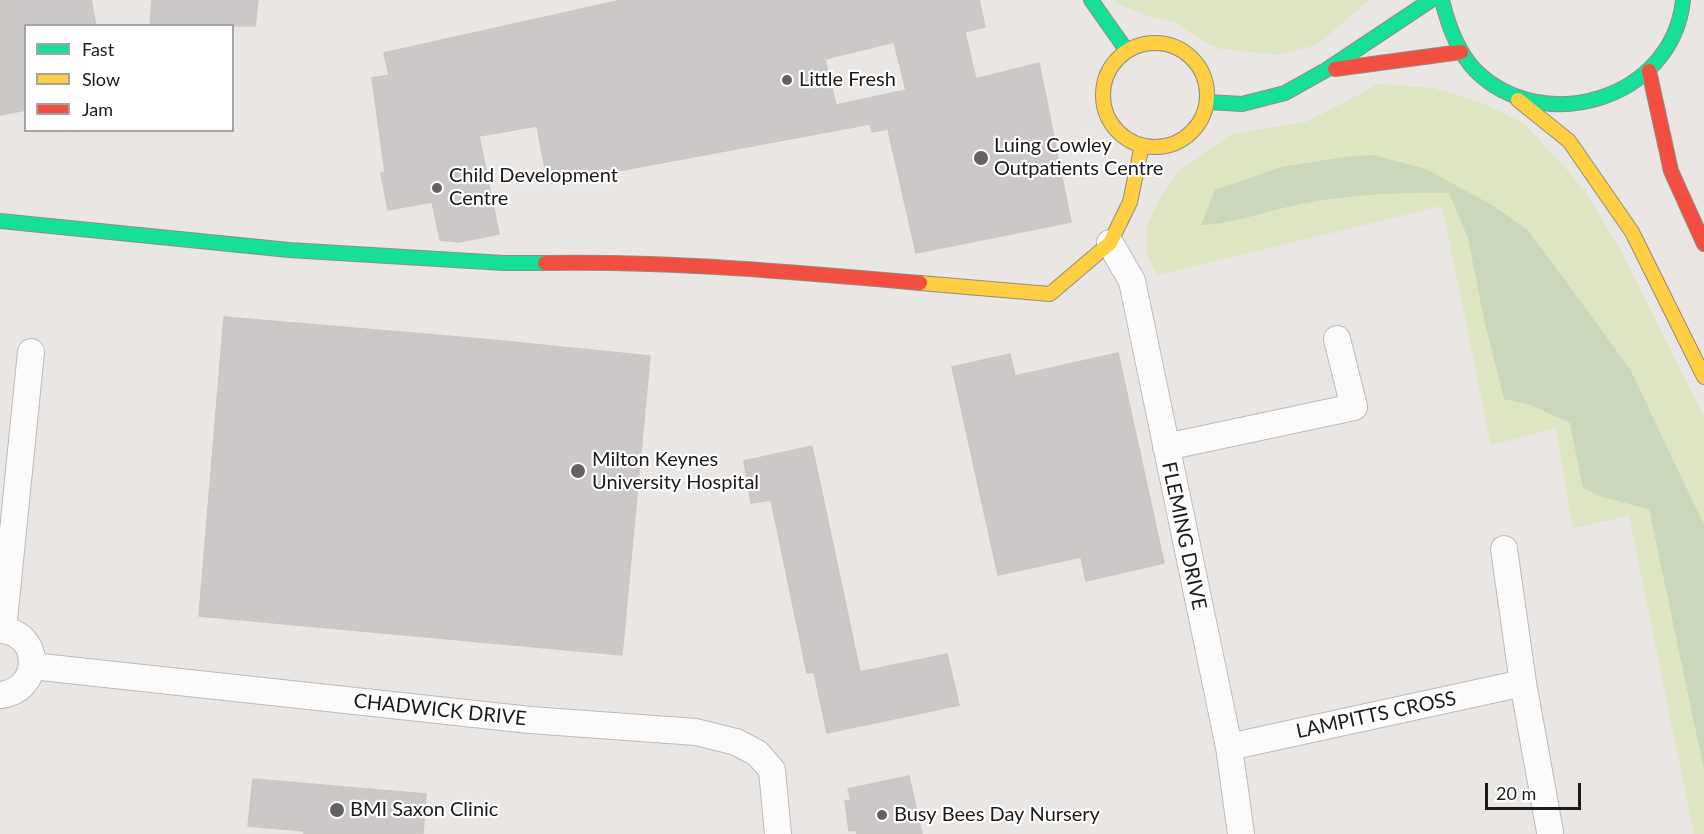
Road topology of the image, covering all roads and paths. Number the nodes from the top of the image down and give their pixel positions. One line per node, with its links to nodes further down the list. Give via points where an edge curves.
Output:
1 (1091, 0): 5 (main road)
2 (1431, 0): 7 (main road)
3 (1442, 0): 6 (main road, via 1447,24)
4 (1683, 0): 8 (main road, via 1670,44)
5 (1127, 51): 10 (main road, via 1142,44 1176,47 1201,69); 11 (main road, via 1108,74 1104,103 1116,130)
6 (1461, 52): 7 (main road); 9 (main road, via 1482,76)
7 (1326, 70): 10 (main road, via 1286,93 1242,104)
8 (1649, 71): 9 (main road, via 1618,93 1582,105 1544,105); 14 (main road, via 1671,171)
9 (1509, 92): 17 (main road, via 1569,141 1632,232)
10 (1207, 102): 11 (main road, via 1192,133 1160,147)
11 (1142, 146): 13 (main road, via 1130,202)
12 (0, 221): 13 (main road, via 301,250 504,263 594,262 782,271 1050,294)
13 (1110, 243): 18 (street, FLEMING DRIVE, via 1132,282)
14 (1704, 244)
15 (1337, 339): 18 (street, via 1354,407)
16 (31, 352): 20 (street)
17 (1704, 376)
18 (1166, 447): 24 (street, FLEMING DRIVE)
19 (1504, 549): 22 (street)
20 (2, 630): 21 (street, via 22,638 32,655)
21 (32, 666): 23 (street, via 25,684); 26 (street, CHADWICK DRIVE, via 530,720 696,732 736,742 757,753 772,770)
22 (1523, 683): 24 (street, LAMPITTS CROSS); 25 (street)
23 (0, 696)
24 (1229, 747): 27 (street, FLEMING DRIVE)
25 (1550, 832)
26 (778, 834)
27 (1241, 834)

